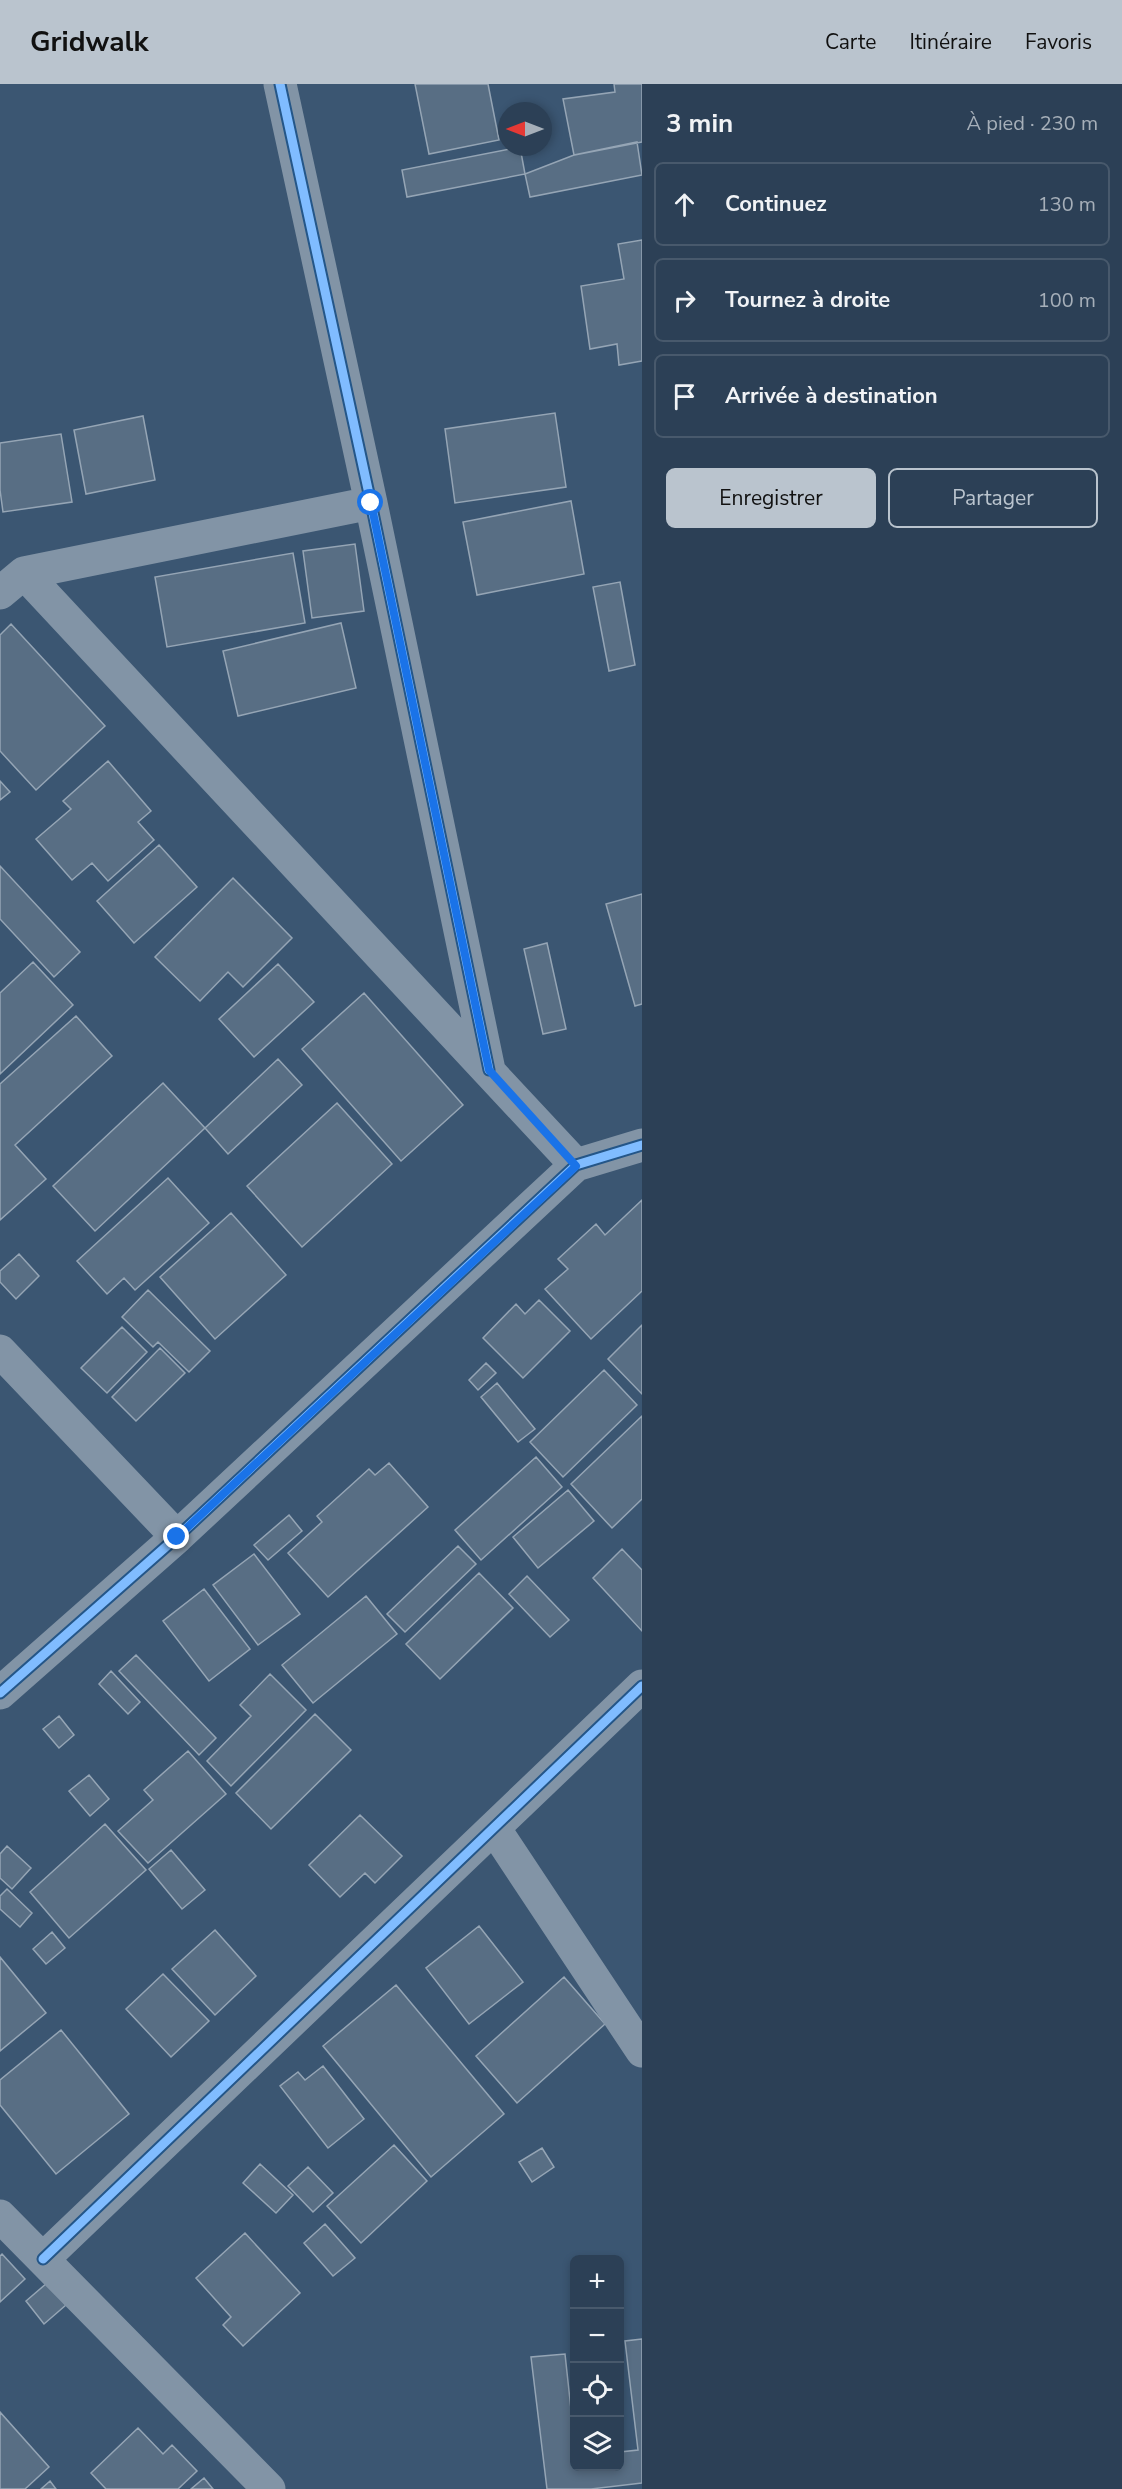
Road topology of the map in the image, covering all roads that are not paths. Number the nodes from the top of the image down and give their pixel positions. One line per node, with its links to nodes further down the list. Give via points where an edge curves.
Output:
1 (280, 84): 2 (street)
2 (371, 503): 3 (street); 4 (street)
3 (12, 583): 4 (street)
4 (489, 1070): 6 (street)
5 (642, 1145): 6 (street)
6 (576, 1166): 8 (street)
7 (0, 1351): 8 (street)
8 (177, 1537): 10 (street)
9 (642, 1686): 11 (street)
10 (0, 1693)
11 (494, 1828): 12 (street); 14 (street)
12 (642, 2050)
13 (0, 2216): 14 (street)
14 (43, 2259): 15 (street)
15 (269, 2489)

